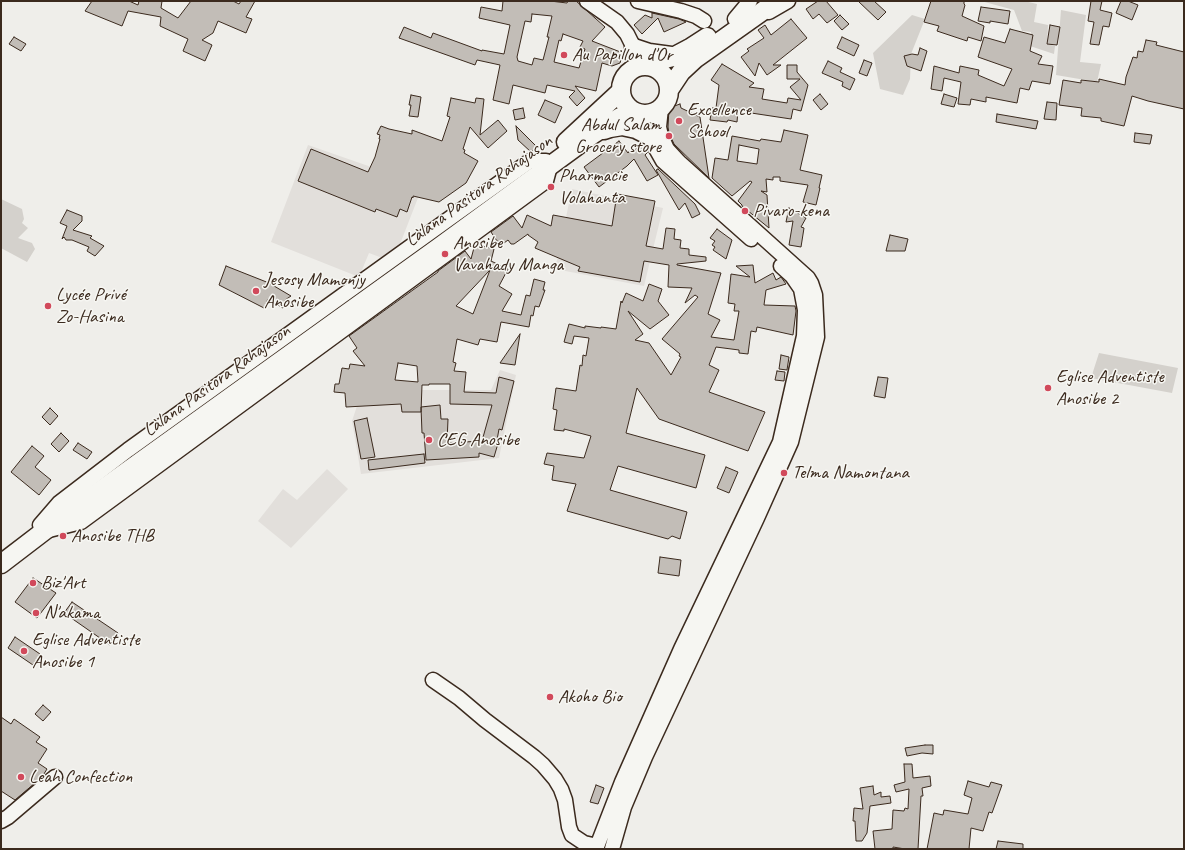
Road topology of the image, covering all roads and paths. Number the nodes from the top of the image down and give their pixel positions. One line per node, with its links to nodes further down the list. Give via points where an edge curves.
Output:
1 (587, 1): 9 (street, via 617,22)
2 (638, 1): 7 (street, via 696,16)
3 (750, 1): 8 (street)
4 (760, 1): 8 (main road)
5 (777, 1): 8 (main road)
6 (788, 1): 8 (street, via 762,16)
7 (704, 21)
8 (739, 22): 10 (main road); 12 (main road, via 680,72)
9 (634, 48): 10 (main road); 11 (street)
10 (673, 57): 11 (main road)
11 (647, 66): 12 (main road, via 661,72); 13 (main road, via 639,66 628,72)
12 (669, 90): 14 (main road)
13 (621, 91): 15 (main road, via 628,107); 18 (main road, Làlana Pasitora Rahajason)
14 (661, 108): 15 (main road, via 647,114); 26 (street, via 660,136 667,149 808,278 815,295 817,337 791,442 645,757 624,808)
15 (637, 112): 16 (main road, Làlana Pasitora Rahajason, via 620,117); 17 (street)
16 (592, 135): 17 (main road, via 622,126); 18 (main road, Làlana Pasitora Rahajason)
17 (648, 135): 25 (street, via 663,162 796,281 801,289 805,310 804,336 780,442 681,648)
18 (548, 163): 19 (main road, Làlana Pasitora Rahajason)
19 (42, 528): 20 (main road, Làlana Pasitora Rahajason); 21 (main road, Làlana Pasitora Rahajason)
20 (1, 548)
21 (1, 564)
22 (433, 680): 25 (street, via 543,765 561,789 568,827 572,835)
23 (55, 777): 24 (street)
24 (1, 821)
25 (596, 848)
26 (612, 849)

